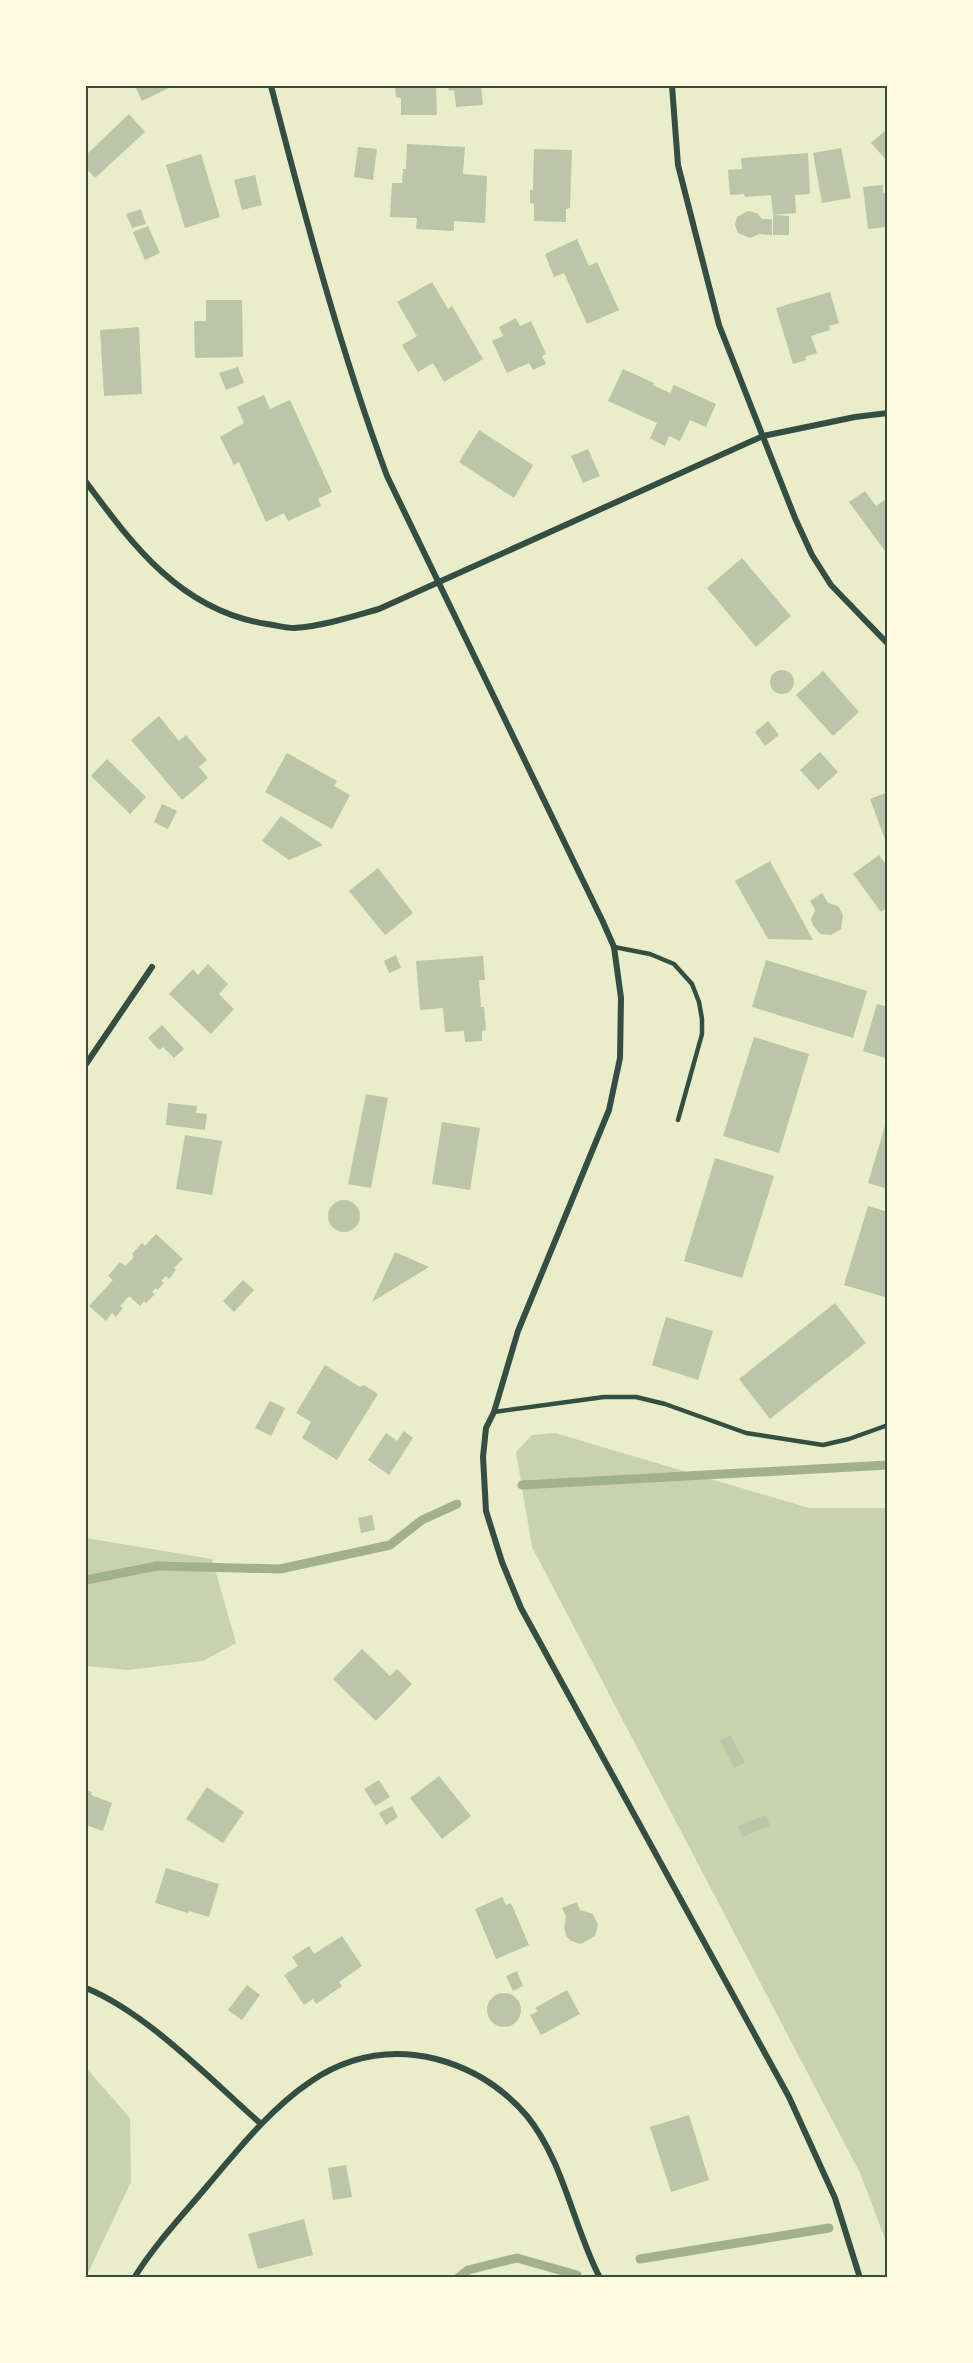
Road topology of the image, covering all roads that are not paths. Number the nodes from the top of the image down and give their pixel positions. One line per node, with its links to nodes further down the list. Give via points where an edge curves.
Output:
1 (271, 86): 6 (street, via 310,236 366,420 387,476)
2 (672, 86): 4 (street, via 678,165 688,209 719,325)
3 (888, 413): 4 (street)
4 (763, 436): 6 (street); 7 (street, via 812,555 831,585)
5 (86, 482): 6 (street, via 125,534 186,593 221,612 253,622 292,628 331,623 378,609)
6 (439, 583): 8 (street)
7 (888, 644)
8 (614, 947): 11 (lane, via 650,954 674,964 692,984 699,1002 702,1034); 12 (street, via 621,1030 620,1058 609,1110 518,1331)
9 (152, 967): 10 (street)
10 (86, 1064)
11 (678, 1120)
12 (494, 1412): 13 (lane, via 636,1396 746,1433 823,1445); 18 (street, via 486,1428 483,1456 486,1511 521,1608 789,2097 835,2198)
13 (888, 1425)
14 (86, 1988): 15 (street, via 118,2004 151,2028)
15 (260, 2123): 16 (street); 17 (street, via 316,2077 362,2057 413,2054 457,2065 499,2089 529,2119 554,2163)
16 (134, 2277)
17 (600, 2277)
18 (860, 2277)

